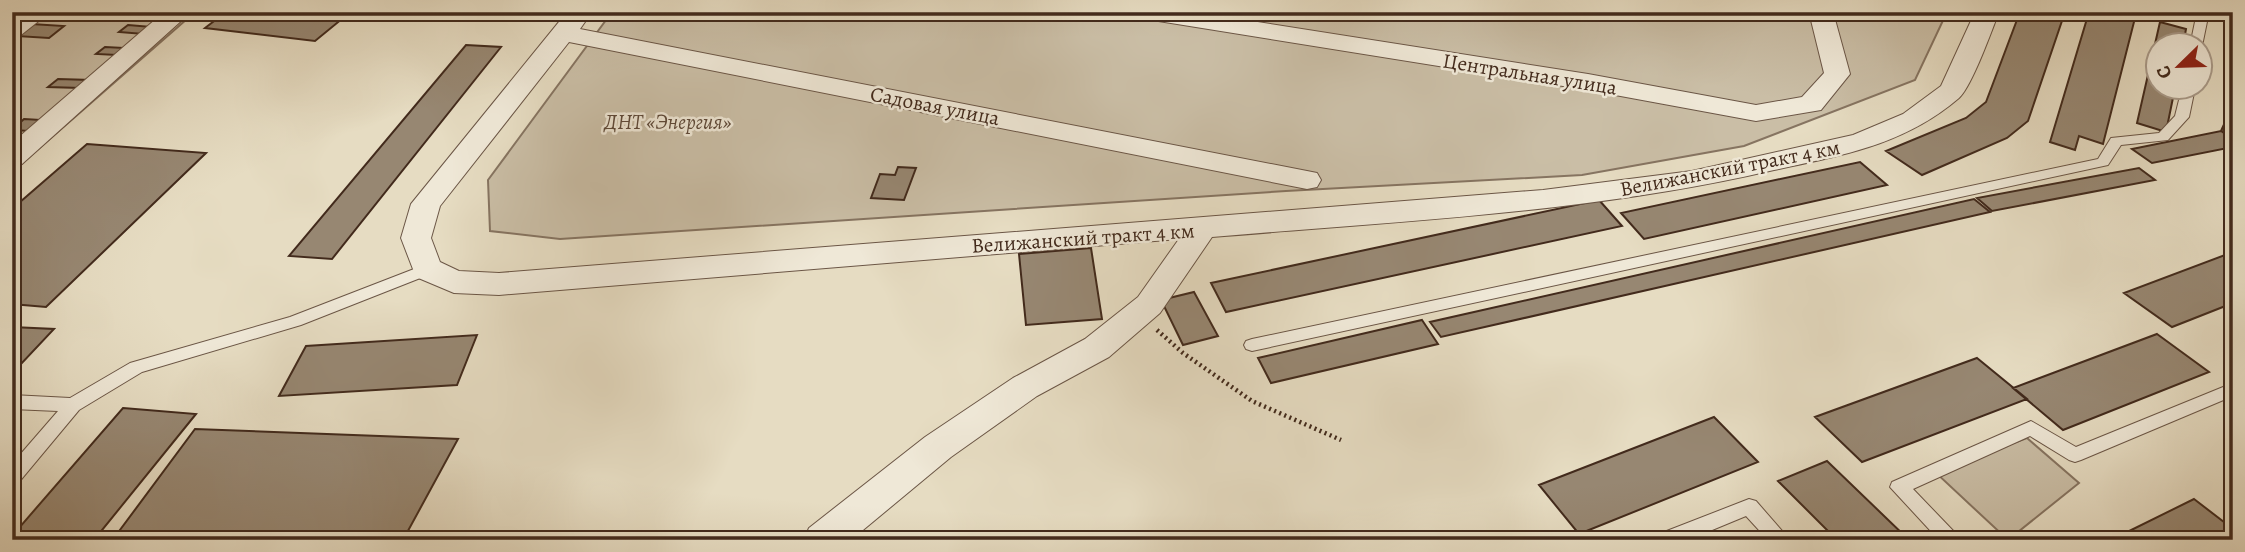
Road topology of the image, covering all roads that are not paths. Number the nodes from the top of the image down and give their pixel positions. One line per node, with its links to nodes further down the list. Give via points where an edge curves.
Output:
1 (38, 12): 8 (street)
2 (179, 12): 11 (street)
3 (1146, 12): 4 (street, Центральная улица, via 1756,113 1811,104 1838,74)
4 (1821, 12)
5 (1987, 12): 13 (street, Велижанский тракт 4 км, via 1952,90 1913,120 1861,142 1692,180 1543,200)
6 (2203, 12): 9 (lane)
7 (571, 22): 12 (street, Садовая улица); 14 (street, via 426,204 416,238)
8 (12, 30)
9 (2199, 32)
10 (2185, 102): 15 (lane, via 2182,117 2164,137 2116,141 2103,162)
11 (12, 158)
12 (1307, 180)
13 (1202, 229): 14 (street, Велижанский тракт 4 км, via 499,284 454,282); 20 (street, via 1149,305 1097,348 1025,387 939,447)
14 (427, 269): 18 (lane, via 295,321 136,367)
15 (1252, 345)
16 (2233, 389): 23 (lane, via 2075,455 2031,428 1899,486)
17 (12, 402): 18 (lane)
18 (72, 405): 19 (lane)
19 (12, 477)
20 (823, 540)
21 (1666, 540): 22 (lane, via 1749,507)
22 (1780, 540)
23 (1952, 540)

